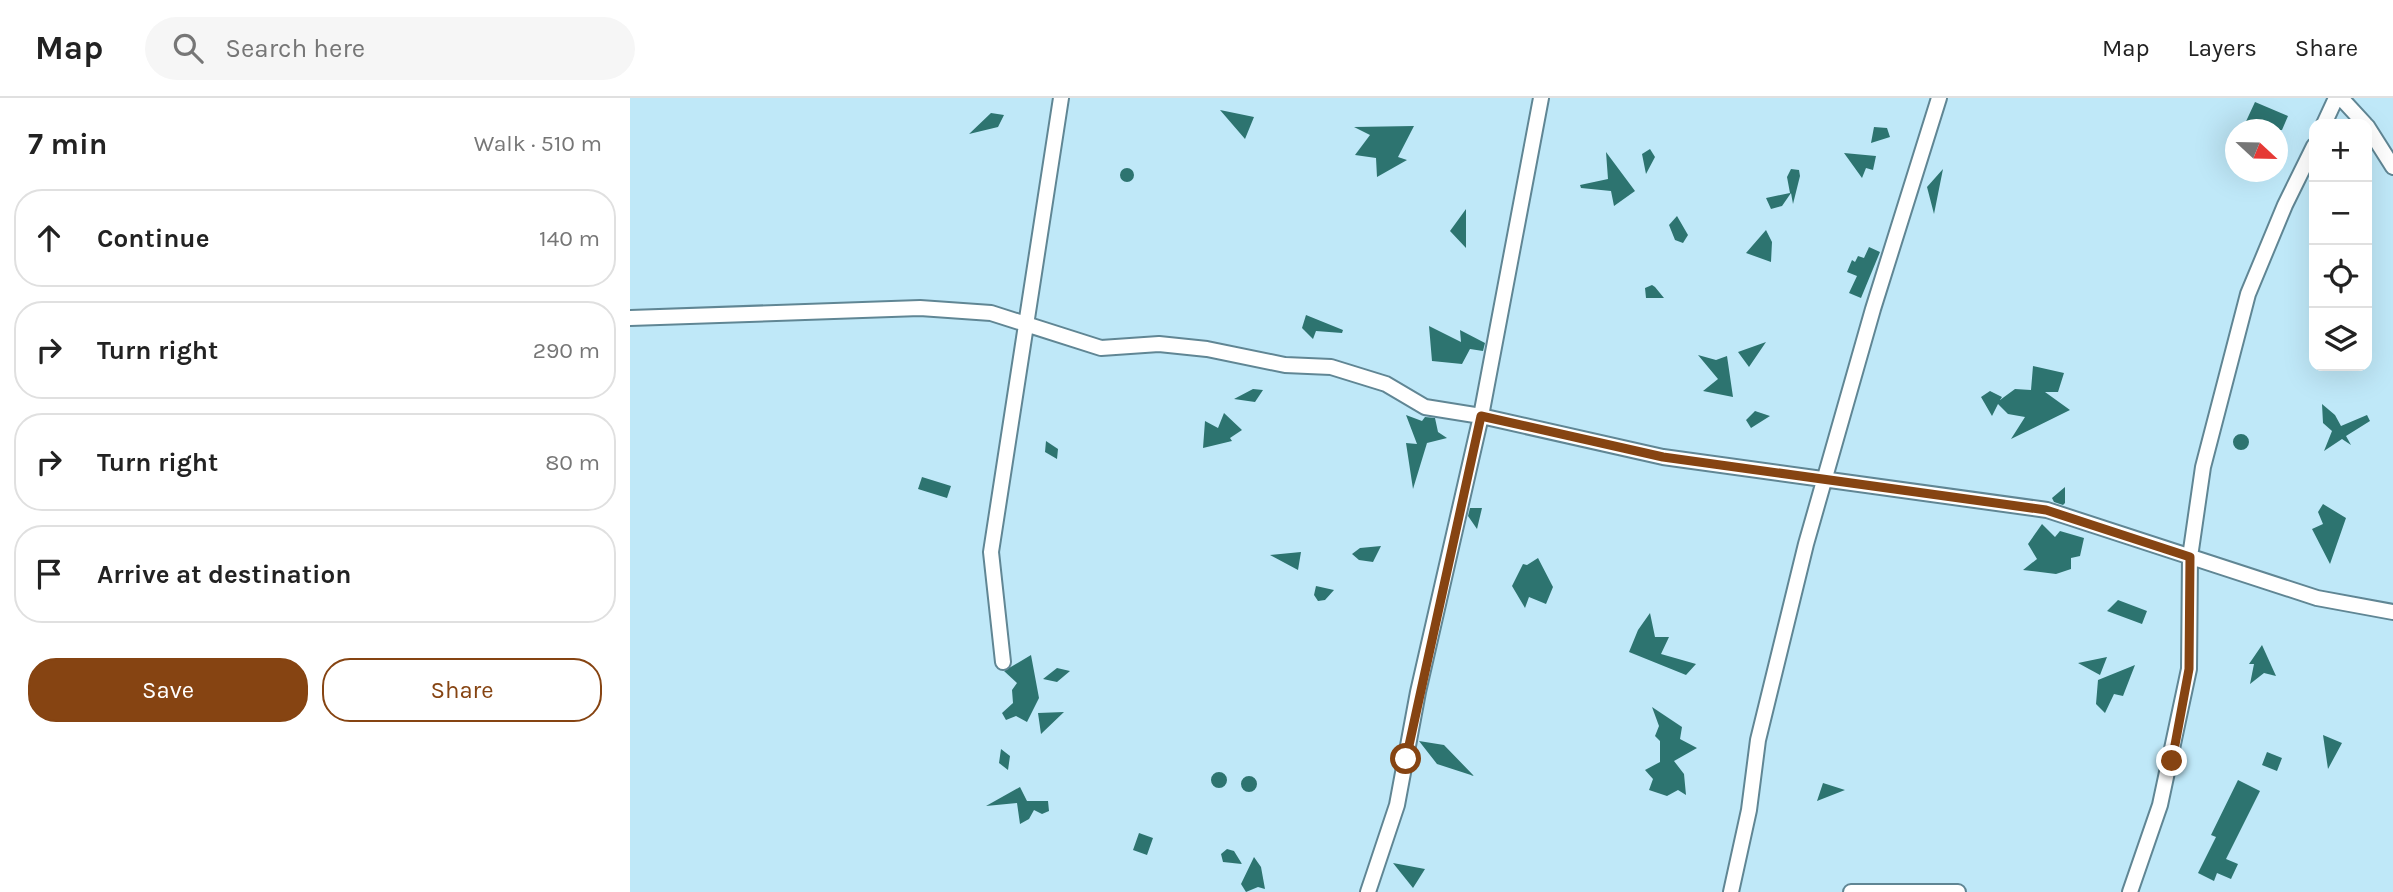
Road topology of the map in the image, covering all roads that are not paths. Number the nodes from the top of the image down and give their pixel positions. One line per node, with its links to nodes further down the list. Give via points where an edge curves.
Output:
1 (1061, 98): 11 (street)
2 (1541, 98): 12 (street)
3 (1939, 98): 13 (street)
4 (2339, 98): 5 (street); 6 (street)
5 (2327, 119)
6 (2360, 119)
7 (2372, 134): 9 (street)
8 (2309, 156): 14 (street, via 2248,294 2203,467)
9 (2393, 167)
10 (630, 318): 11 (street, via 920,308 990,313)
11 (1025, 323): 12 (street, via 1101,348 1159,344 1285,365 1331,367 1386,384 1425,407); 16 (street, via 991,552)
12 (1481, 416): 13 (street, via 1663,457); 17 (street, via 1397,806)
13 (1825, 478): 14 (street, via 2046,510); 18 (street, via 1758,740)
14 (2190, 557): 15 (street, via 2316,598); 21 (street, via 2185,692 2160,805)
15 (2393, 612)
16 (1003, 662)
17 (1368, 892)
18 (1731, 892)
19 (1851, 892): 20 (street)
20 (1958, 892)
21 (2130, 892)

